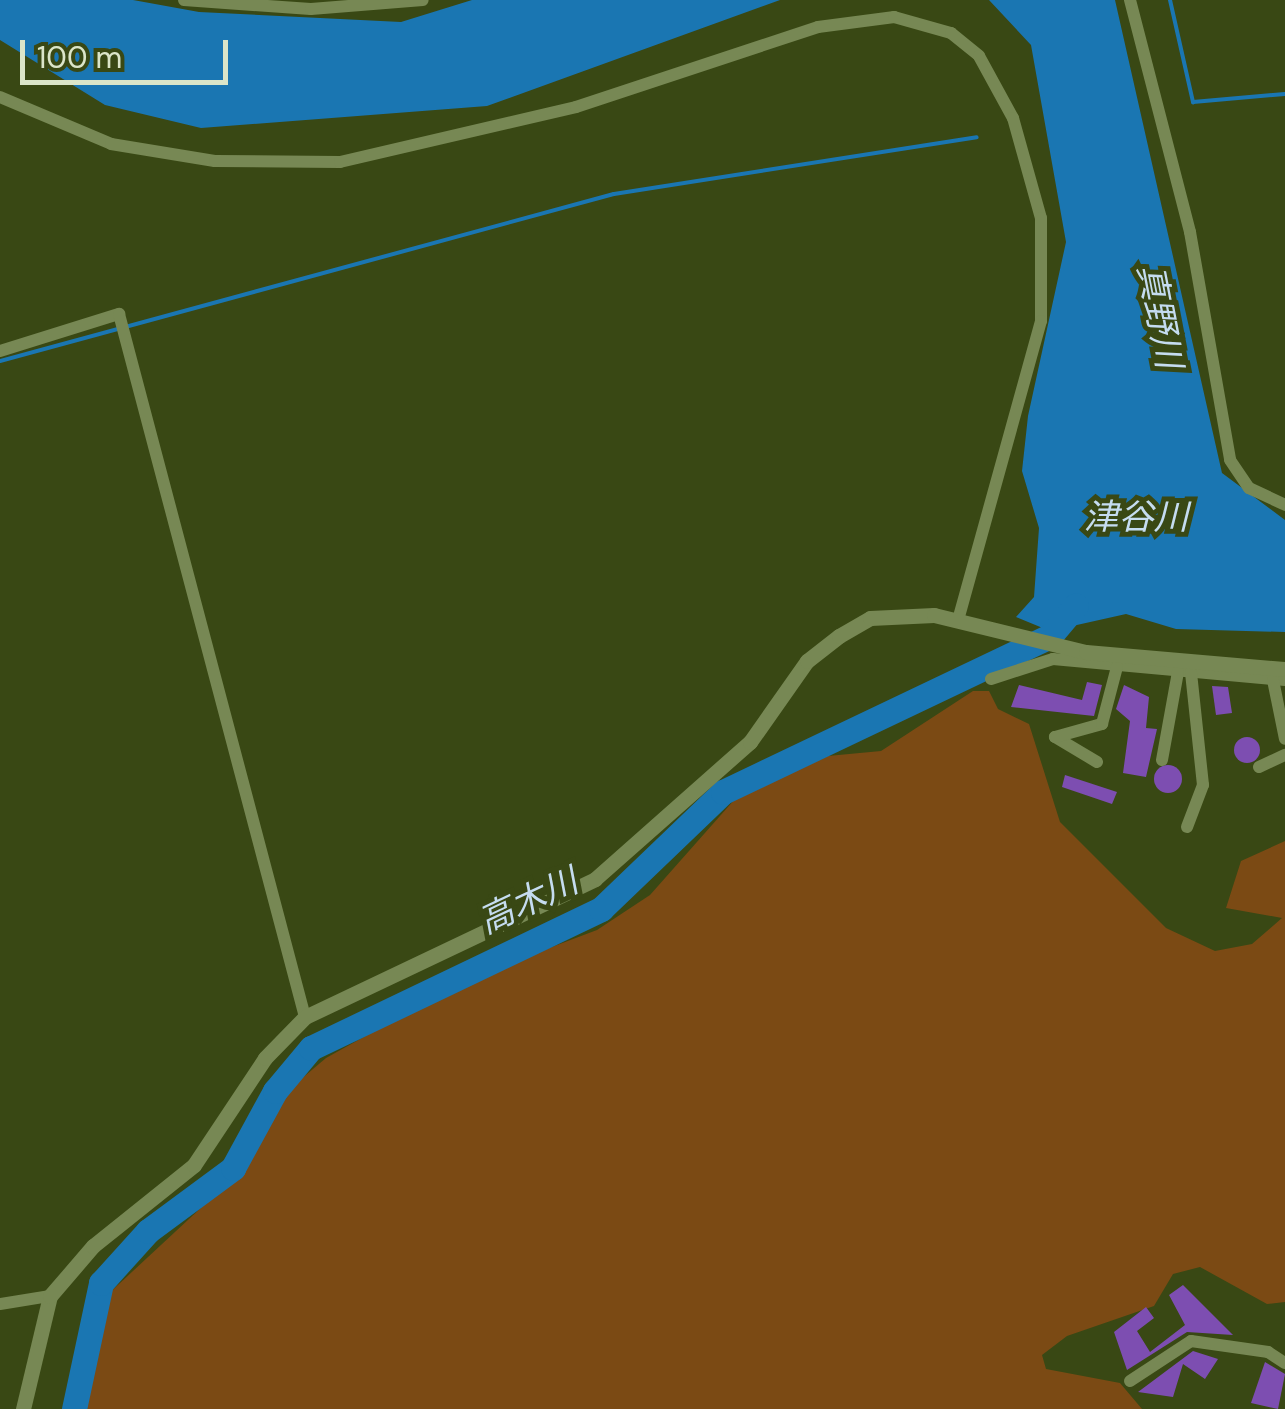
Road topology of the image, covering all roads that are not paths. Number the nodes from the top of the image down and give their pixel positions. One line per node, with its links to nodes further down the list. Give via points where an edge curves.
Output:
1 (184, 0): 2 (street, via 311,9)
2 (423, 0)
3 (1130, 0): 6 (street, via 1192,242 1230,460 1248,488)
4 (0, 97): 7 (street, via 111,144 215,161 340,162 576,107 818,27 894,17 952,34 979,56 1014,118 1041,218 1041,321)
5 (0, 351): 18 (street, via 121,322)
6 (1285, 505)
7 (958, 620): 10 (street, via 1078,651); 18 (street, via 870,618 840,636 807,662 750,742 596,879)
8 (1117, 667): 9 (street); 11 (street, via 1053,660); 15 (street, via 1102,724 1055,737)
9 (1184, 673): 10 (street); 14 (street); 17 (street, via 1203,785)
10 (1281, 676): 12 (street)
11 (991, 680)
12 (1285, 739)
13 (1285, 755): 16 (street)
14 (1162, 760)
15 (1097, 762)
16 (1259, 767)
17 (1187, 827)
18 (304, 1017): 19 (street, via 264,1058 194,1165 93,1246)
19 (50, 1296): 20 (street); 23 (street)
20 (0, 1304)
21 (1285, 1363): 22 (street, via 1191,1341)
22 (1130, 1381)
23 (22, 1409)

